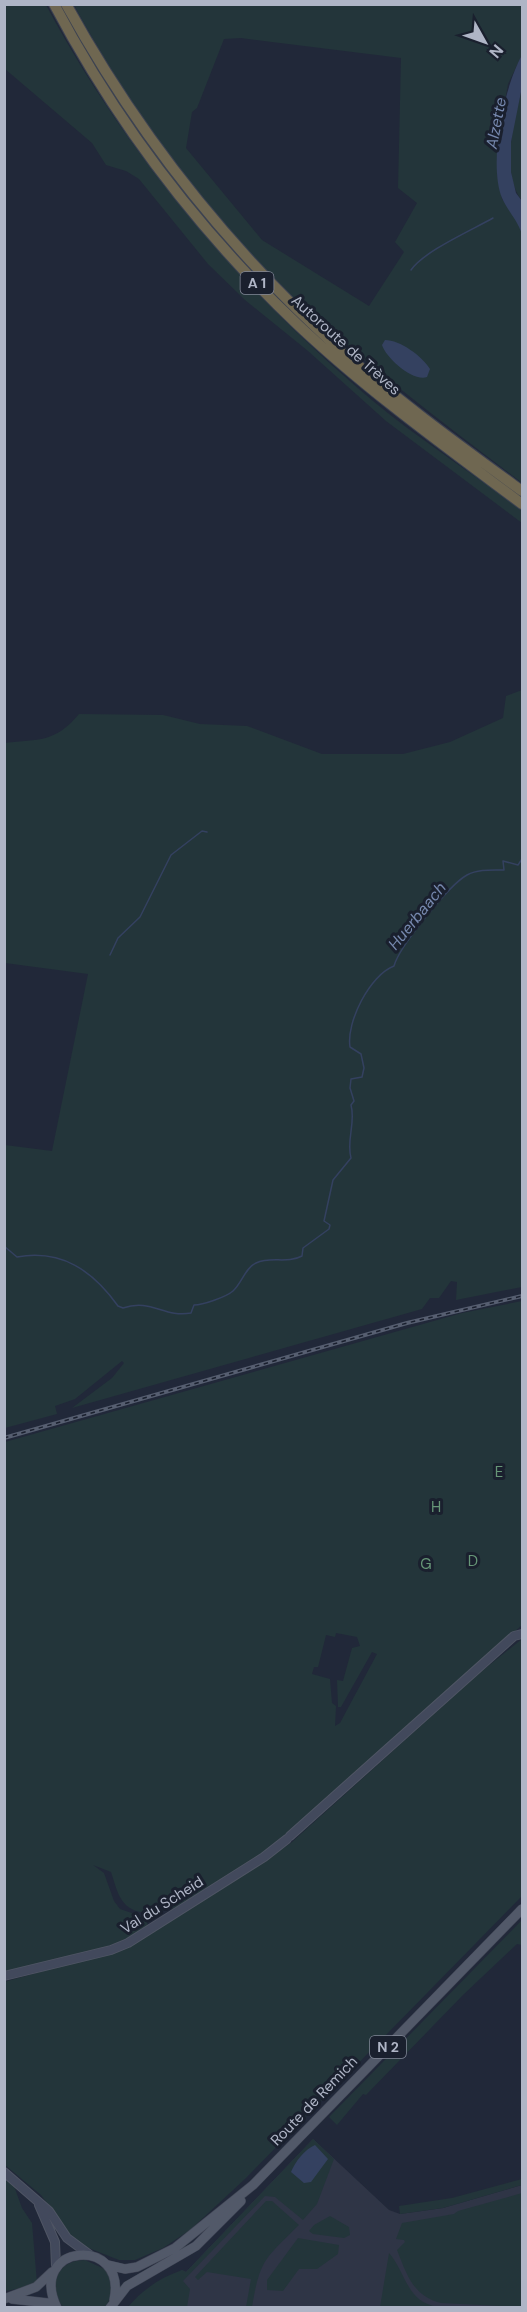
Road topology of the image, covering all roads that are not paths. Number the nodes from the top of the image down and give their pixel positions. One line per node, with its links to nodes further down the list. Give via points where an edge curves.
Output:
1 (54, 4): 4 (highway, Autoroute de Trèves / A 1, via 114,107 196,216 244,270 297,324 379,396)
2 (66, 4): 3 (highway, Autoroute de Trèves / A 1, via 135,118 204,209 252,264 337,346 431,424)
3 (522, 491)
4 (522, 504)
5 (518, 1635): 7 (main road, Val du Scheid, via 264,1857 128,1943)
6 (522, 1909): 9 (main road, Route de Remich / N 2)
7 (4, 1976)
8 (4, 2172): 10 (main road)
9 (253, 2185): 12 (main road, Route de Remich / N 2, via 175,2248 137,2267); 15 (main road, Route de Remich / N 2, via 232,2212 196,2246 134,2281)
10 (36, 2199): 11 (main road, via 67,2238); 13 (main road, via 56,2242)
11 (90, 2255): 12 (main road); 13 (main road, via 69,2257)
12 (108, 2265): 15 (main road, via 116,2285)
13 (55, 2268): 14 (main road, via 36,2287); 16 (main road, via 51,2295)
14 (6, 2299): 16 (main road)
15 (112, 2305)
16 (56, 2307)

